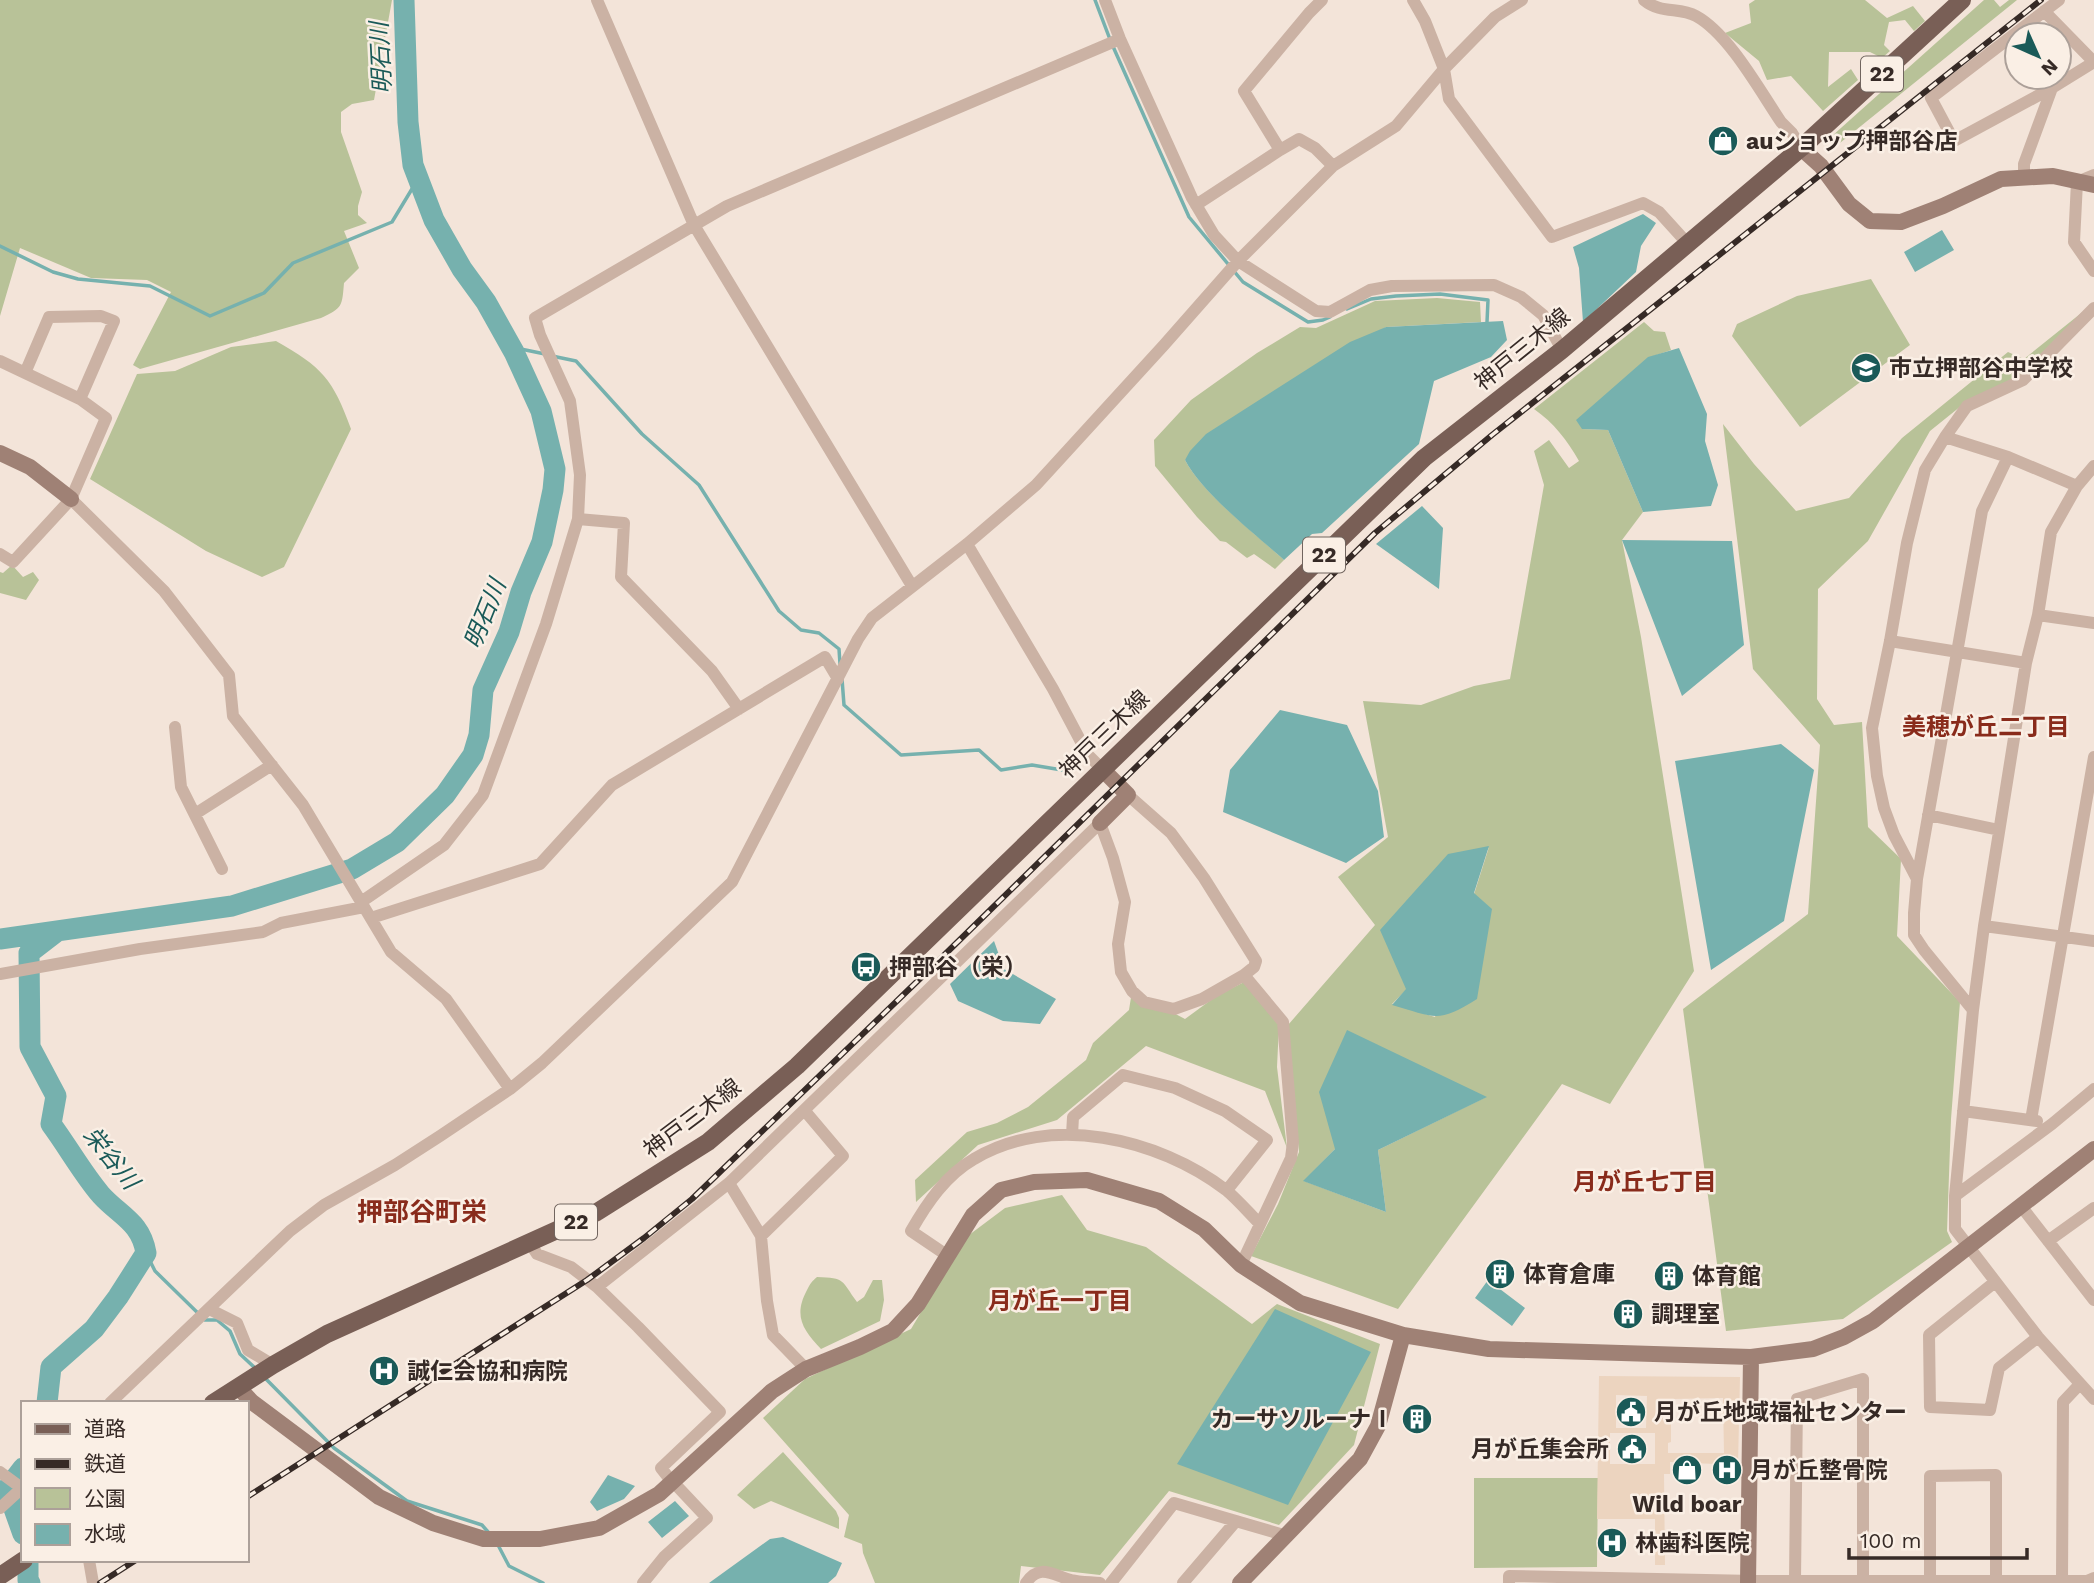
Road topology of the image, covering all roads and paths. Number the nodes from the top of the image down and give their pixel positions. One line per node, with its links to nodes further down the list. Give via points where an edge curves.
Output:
1 (597, 0): 26 (street)
2 (1105, 0): 11 (street)
3 (1322, 0): 19 (street, via 1244,91)
4 (1413, 0): 14 (street)
5 (1522, 0): 14 (street, via 1495,17)
6 (1644, 0): 18 (street, via 1653,7 1695,15 1723,39)
7 (1962, 0): 18 (main road, 神戸三木線 / 22)
8 (2059, 0): 9 (street)
9 (2044, 11): 10 (street); 13 (street)
10 (2031, 21)
11 (1120, 39): 25 (street); 26 (street, via 727,206)
12 (2003, 43): 16 (street, via 1931,98 1954,141)
13 (2094, 62): 15 (street)
14 (1444, 69): 20 (street, via 1396,126); 27 (street, via 1450,99 1552,237 1643,204 1659,212)
15 (2073, 75)
16 (2046, 91)
17 (2051, 91): 22 (street, via 2024,164)
18 (1801, 148): 22 (street, via 1849,204 1870,221 1901,222 2001,178); 27 (main road, 神戸三木線 / 22)
19 (1280, 150): 20 (street, via 1299,139); 25 (street)
20 (1333, 166): 28 (street)
21 (2094, 175): 23 (street)
22 (2024, 177): 23 (street, via 2053,176)
23 (2077, 182): 24 (street); 29 (street, via 2074,242)
24 (2094, 185)
25 (1196, 205): 28 (street)
26 (694, 225): 41 (street, via 535,318 570,401 580,475); 44 (street)
27 (1688, 244): 31 (main road, 神戸三木線 / 22)
28 (1238, 261): 31 (street, via 1316,312 1330,312 1370,290 1392,286 1494,285 1521,297 1543,315); 42 (street, via 1036,485)
29 (2094, 271)
30 (2094, 308): 35 (street, via 2023,380 1968,406)
31 (1562, 349): 55 (main road, 神戸三木線 / 22, via 1424,458)
32 (0, 361): 33 (street)
33 (24, 373): 34 (street); 34 (street, via 49,317 114,321)
34 (80, 399): 40 (street, via 106,418)
35 (1945, 437): 37 (street); 47 (street, via 1925,470)
36 (0, 453): 40 (street, via 30,467)
37 (2008, 457): 39 (street); 48 (street, via 1982,511)
38 (2094, 466): 39 (street)
39 (2077, 486): 45 (street, via 2051,532)
40 (71, 499): 43 (street, via 13,562); 54 (street, via 164,591 229,675 233,716)
41 (578, 519): 51 (street, via 624,523 621,577 712,671); 63 (street, via 546,624 483,795 444,845)
42 (967, 544): 44 (street); 55 (street, via 1088,755)
43 (0, 554)
44 (912, 586): 50 (street, via 872,618)
45 (2038, 615): 46 (street); 49 (street)
46 (2094, 623)
47 (1891, 641): 48 (street); 62 (street, via 1872,729 1877,776 1894,835)
48 (1958, 652): 49 (street); 58 (street)
49 (2026, 663): 60 (street)
50 (838, 679): 51 (street, via 825,657); 70 (street, via 732,882)
51 (740, 709): 63 (street, via 612,785 540,864)
52 (175, 727): 57 (street, via 181,787)
53 (2094, 757): 65 (street)
54 (272, 765): 57 (street); 63 (street, via 303,805)
55 (1104, 772): 56 (street); 86 (main road, 神戸三木線 / 22, via 797,1066 708,1142 597,1212)
56 (1128, 794): 59 (street); 68 (street, via 1171,832 1204,878 1256,961)
57 (195, 814): 61 (street)
58 (1928, 815): 60 (street); 62 (street)
59 (1100, 823): 68 (street, via 1125,902 1118,944 1121,972 1132,991 1144,1002 1174,1009); 72 (street)
60 (1999, 830): 64 (street)
61 (222, 869)
62 (1917, 879): 69 (street, via 1914,935)
63 (365, 909): 67 (street, via 281,923 263,932); 70 (street, via 391,952 446,999)
64 (1984, 926): 65 (street); 69 (street)
65 (2063, 936): 66 (street); 74 (street)
66 (2094, 942)
67 (0, 974)
68 (1244, 975): 83 (street, via 1283,1022 1293,1142 1291,1158)
69 (1973, 1010): 73 (street)
70 (510, 1089): 93 (street, via 396,1165 324,1205 290,1231)
71 (2094, 1089): 75 (street)
72 (805, 1111): 78 (street); 84 (street, via 843,1156)
73 (1964, 1111): 74 (street); 80 (street)
74 (2031, 1121): 75 (street)
75 (2052, 1124): 80 (street)
76 (1072, 1135): 79 (street, via 1135,1145 1169,1157); 79 (street, via 1073,1117 1123,1075 1175,1088 1225,1111 1267,1140); 88 (street, via 1021,1139 973,1159 941,1186 911,1231)
77 (2094, 1149): 81 (street)
78 (729, 1183): 84 (street); 91 (street)
79 (1227, 1191): 83 (street)
80 (1955, 1196): 87 (street, via 1955,1228)
81 (2021, 1206): 85 (street); 87 (street)
82 (2094, 1208): 85 (street)
83 (1260, 1224): 89 (street)
84 (761, 1236): 97 (street, via 773,1335)
85 (2048, 1241): 92 (street)
86 (530, 1244): 91 (street, via 537,1254 571,1267); 98 (main road, 神戸三木線 / 22, via 327,1334)
87 (1969, 1247): 90 (street); 96 (street, via 1844,1337 1813,1349)
88 (948, 1256): 89 (street, via 973,1215 1001,1190 1034,1182 1087,1180 1159,1201 1204,1229); 97 (street, via 918,1304 893,1331)
89 (1241, 1265): 94 (street, via 1300,1303)
90 (1995, 1282): 95 (street); 95 (street, via 1929,1335 1930,1407 1990,1410 1999,1368)
91 (597, 1287): 104 (street, via 720,1412 660,1468)
92 (2094, 1300)
93 (207, 1311): 98 (street, via 237,1323 248,1350); 102 (street)
94 (1403, 1335): 96 (street, via 1489,1349); 108 (street, via 1378,1426 1360,1459)
95 (2038, 1337): 99 (street)
96 (1751, 1357): 121 (street)
97 (806, 1368): 104 (street, via 772,1391)
98 (265, 1370): 100 (main road, 神戸三木線 / 22)
99 (2080, 1384): 101 (street); 120 (street, via 2063,1402)
100 (238, 1387): 103 (main road, 神戸三木線 / 22); 104 (street, via 379,1497 484,1539 540,1539 599,1528)
101 (2094, 1399)
102 (112, 1401)
103 (216, 1401)
104 (674, 1483): 123 (street, via 707,1518)
105 (15, 1484): 106 (street)
106 (3, 1506)
107 (1237, 1521): 108 (street); 126 (street, via 1174,1503); 127 (street)
108 (1287, 1536): 128 (street)
109 (21, 1562): 111 (main road)
110 (89, 1562): 122 (street)
111 (0, 1576)
112 (2094, 1578): 120 (street)
113 (1574, 1580): 114 (street); 129 (street, via 1509,1576)
114 (1641, 1581): 115 (street)
115 (1704, 1581): 121 (street)
116 (1795, 1581): 117 (street); 117 (street, via 1797,1399 1863,1379); 121 (street)
117 (1863, 1581): 118 (street)
118 (1930, 1581): 119 (street); 119 (street, via 1930,1476 1996,1475)
119 (1996, 1581): 120 (street)
120 (2062, 1581)
121 (1748, 1582)
122 (93, 1583)
123 (643, 1583)
124 (1026, 1583): 125 (street, via 1031,1574 1042,1570)
125 (1100, 1583)
126 (1111, 1583)
127 (1183, 1583)
128 (1240, 1583)
129 (1509, 1583)

